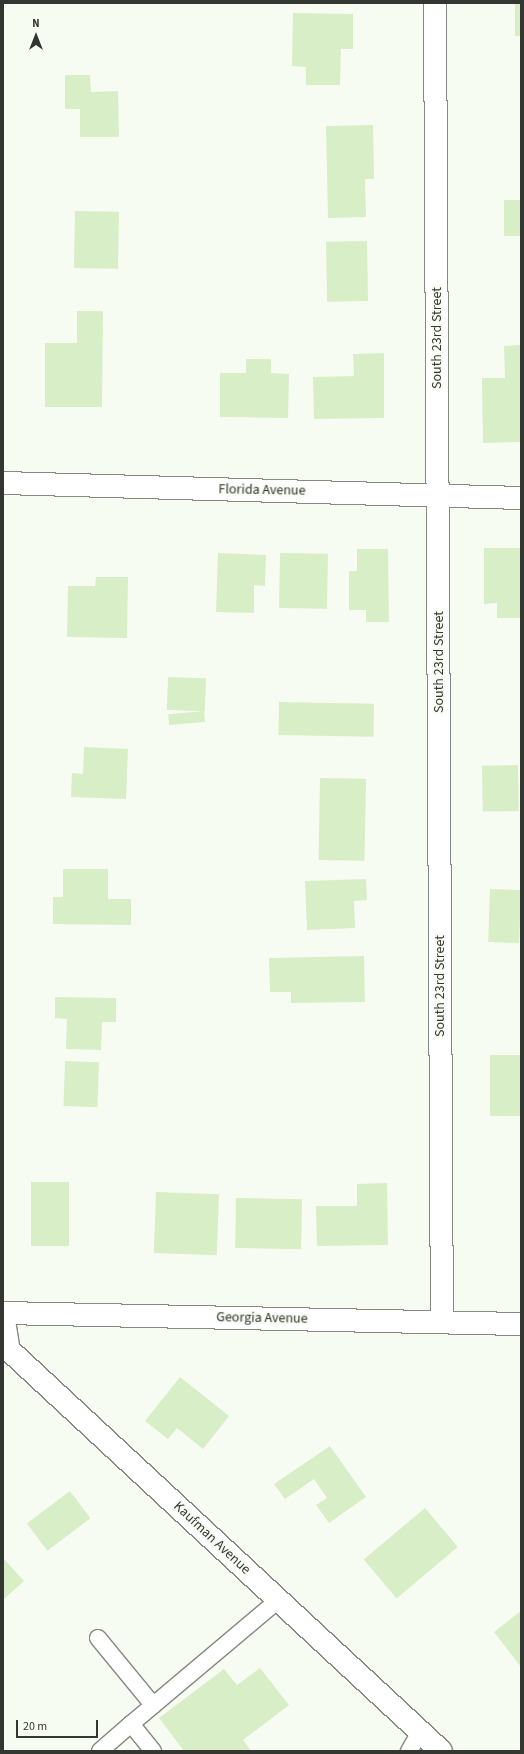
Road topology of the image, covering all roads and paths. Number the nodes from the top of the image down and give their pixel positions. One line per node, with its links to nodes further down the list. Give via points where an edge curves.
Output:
1 (435, 3): 3 (street, South 23rd Street)
2 (3, 483): 3 (street, Florida Avenue)
3 (438, 494): 4 (street, Florida Avenue); 6 (street, South 23rd Street)
4 (521, 498)
5 (3, 1314): 6 (street, Georgia Avenue); 8 (street, Kaufman Avenue, via 9,1350)
6 (442, 1321): 7 (street, Georgia Avenue)
7 (521, 1324)
8 (278, 1600): 10 (lane); 12 (street, Kaufman Avenue)
9 (98, 1638): 10 (lane)
10 (153, 1705): 11 (lane)
11 (131, 1724): 13 (lane); 14 (lane)
12 (420, 1732): 15 (lane); 16 (street, Kaufman Avenue)
13 (100, 1751)
14 (153, 1751)
15 (409, 1751)
16 (441, 1751)

